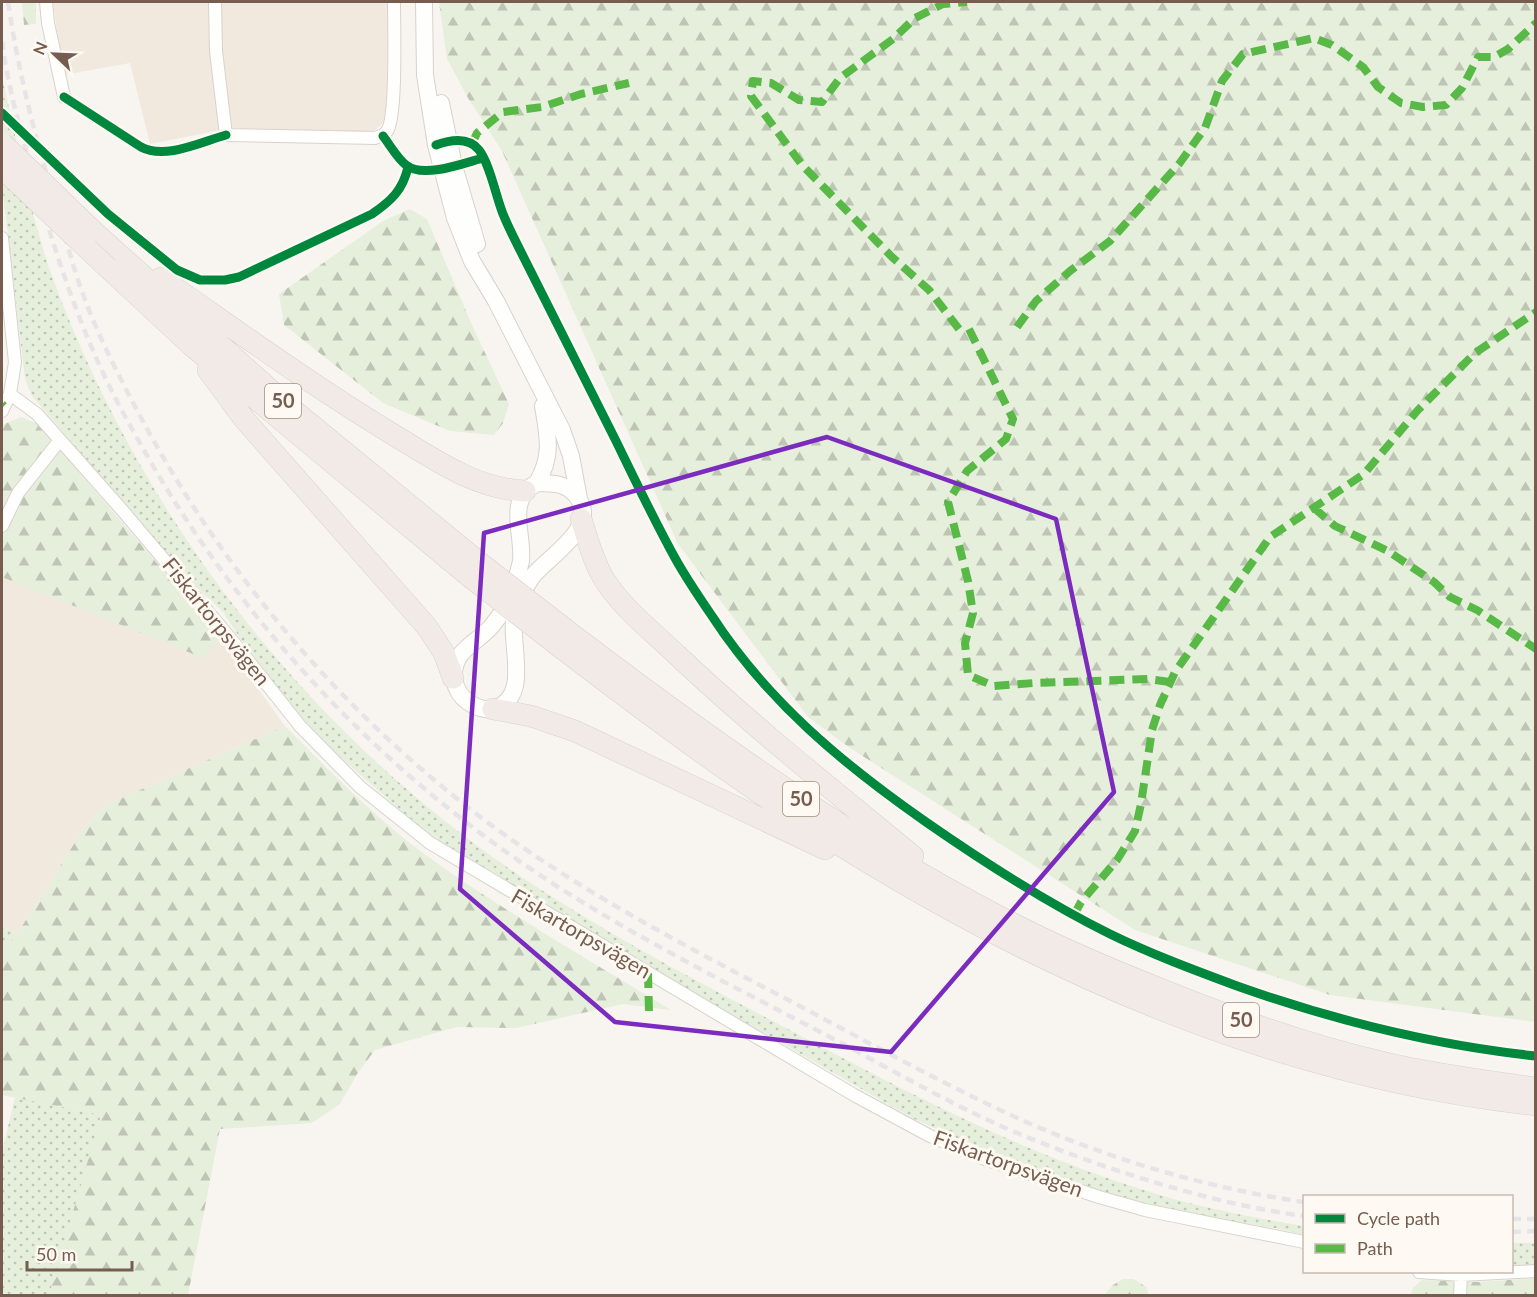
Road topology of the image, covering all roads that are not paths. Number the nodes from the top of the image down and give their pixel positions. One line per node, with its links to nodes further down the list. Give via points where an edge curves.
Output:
1 (46, 2): 5 (street)
2 (215, 2): 3 (street, via 216,51 226,135 375,138 383,136 393,113)
3 (394, 2)
4 (425, 8): 11 (main road, via 425,75 455,218 472,261)
5 (64, 98)
6 (2, 143): 8 (highway, 50, bridge)
7 (2, 168): 10 (highway, 50, bridge)
8 (93, 231): 15 (highway, 50, via 334,398 400,439 471,479 498,488); 18 (highway, 50)
9 (2, 238): 12 (street, via 14,351)
10 (192, 346): 18 (highway, 50); 20 (highway, via 244,419 427,627 444,653)
11 (540, 390): 15 (main road, via 549,451 545,469); 16 (main road, via 571,456)
12 (10, 394): 13 (street); 14 (street, Fiskartorpsvägen, via 37,414)
13 (2, 411)
14 (60, 440): 17 (street, via 18,493); 26 (street, Fiskartorpsvägen, via 179,575 300,726 360,787 430,843 854,1095 930,1136 985,1159 1108,1200)
15 (531, 487): 16 (main road, via 562,485 569,489); 20 (main road, via 518,506 521,561 512,590 500,617 460,655)
16 (580, 509): 21 (main road, via 571,540 531,578 521,597 513,630 518,676 515,688 504,704); 23 (highway, via 596,564 626,606 768,736)
17 (2, 526)
18 (475, 570): 19 (highway, 50, bridge)
19 (564, 639): 22 (highway, 50, via 634,704 750,787); 23 (highway, 50, via 644,689 760,772)
20 (453, 678): 21 (main road, via 470,704)
21 (493, 709): 22 (highway, via 531,716 575,731)
22 (918, 892): 25 (highway, 50, via 1006,940 1102,985 1246,1041 1387,1081)
23 (964, 898): 24 (highway, 50, via 1110,969 1254,1025 1389,1064)
24 (1536, 1088)
25 (1536, 1105)
26 (1303, 1242)
27 (1536, 1271): 28 (street)
28 (1513, 1272)
29 (1433, 1273): 31 (street)
30 (1498, 1273): 31 (street)
31 (1461, 1275): 32 (street)
32 (1460, 1296)

